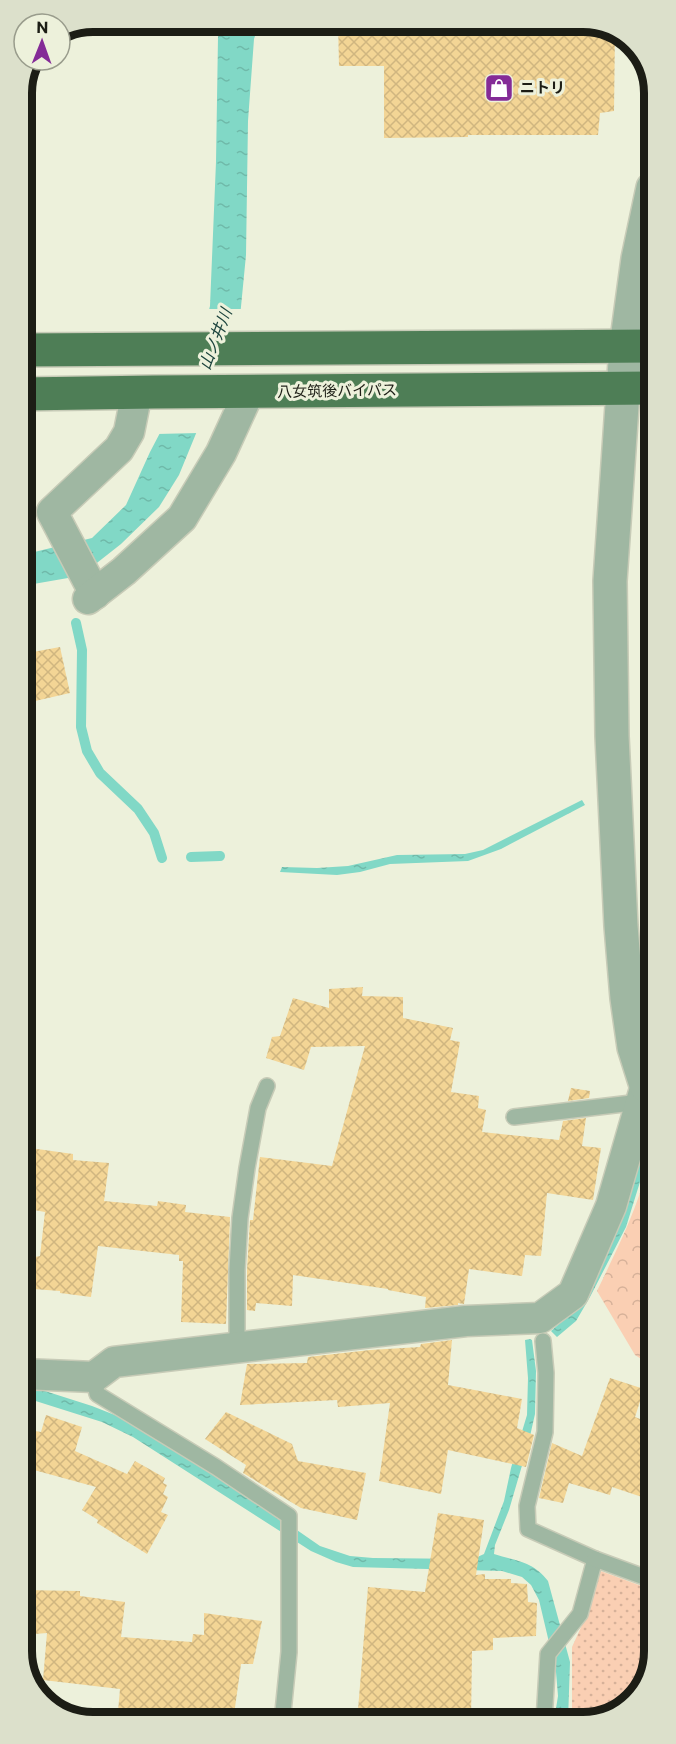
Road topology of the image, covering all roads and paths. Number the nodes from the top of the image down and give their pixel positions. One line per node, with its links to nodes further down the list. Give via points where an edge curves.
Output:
1 (644, 231): 2 (street, via 638,259)
2 (639, 347): 3 (highway); 4 (street)
3 (32, 350)
4 (638, 388): 6 (highway, 八女筑後バイパス); 8 (street, via 610,581 612,736 622,938 634,1047)
5 (146, 392): 6 (highway, 八女筑後バイパス); 6 (street, via 119,449 52,512 91,593 124,571 182,518 221,453); 7 (highway, 八女筑後バイパス)
6 (238, 392)
7 (32, 394)
8 (644, 1076)
9 (267, 1086): 14 (lane, via 258,1108 240,1218)
10 (644, 1088): 12 (lane)
11 (644, 1100): 13 (street, via 611,1206 573,1294)
12 (514, 1117)
13 (542, 1327): 14 (street, via 466,1321); 17 (lane, via 545,1432 527,1506 528,1529)
14 (237, 1348): 16 (street, via 114,1362)
15 (32, 1374): 16 (street)
16 (94, 1377): 19 (lane, via 97,1394 289,1516 289,1652)
17 (595, 1559): 18 (lane); 20 (lane, via 580,1614 549,1654)
18 (644, 1577)
19 (283, 1712)
20 (545, 1713)

